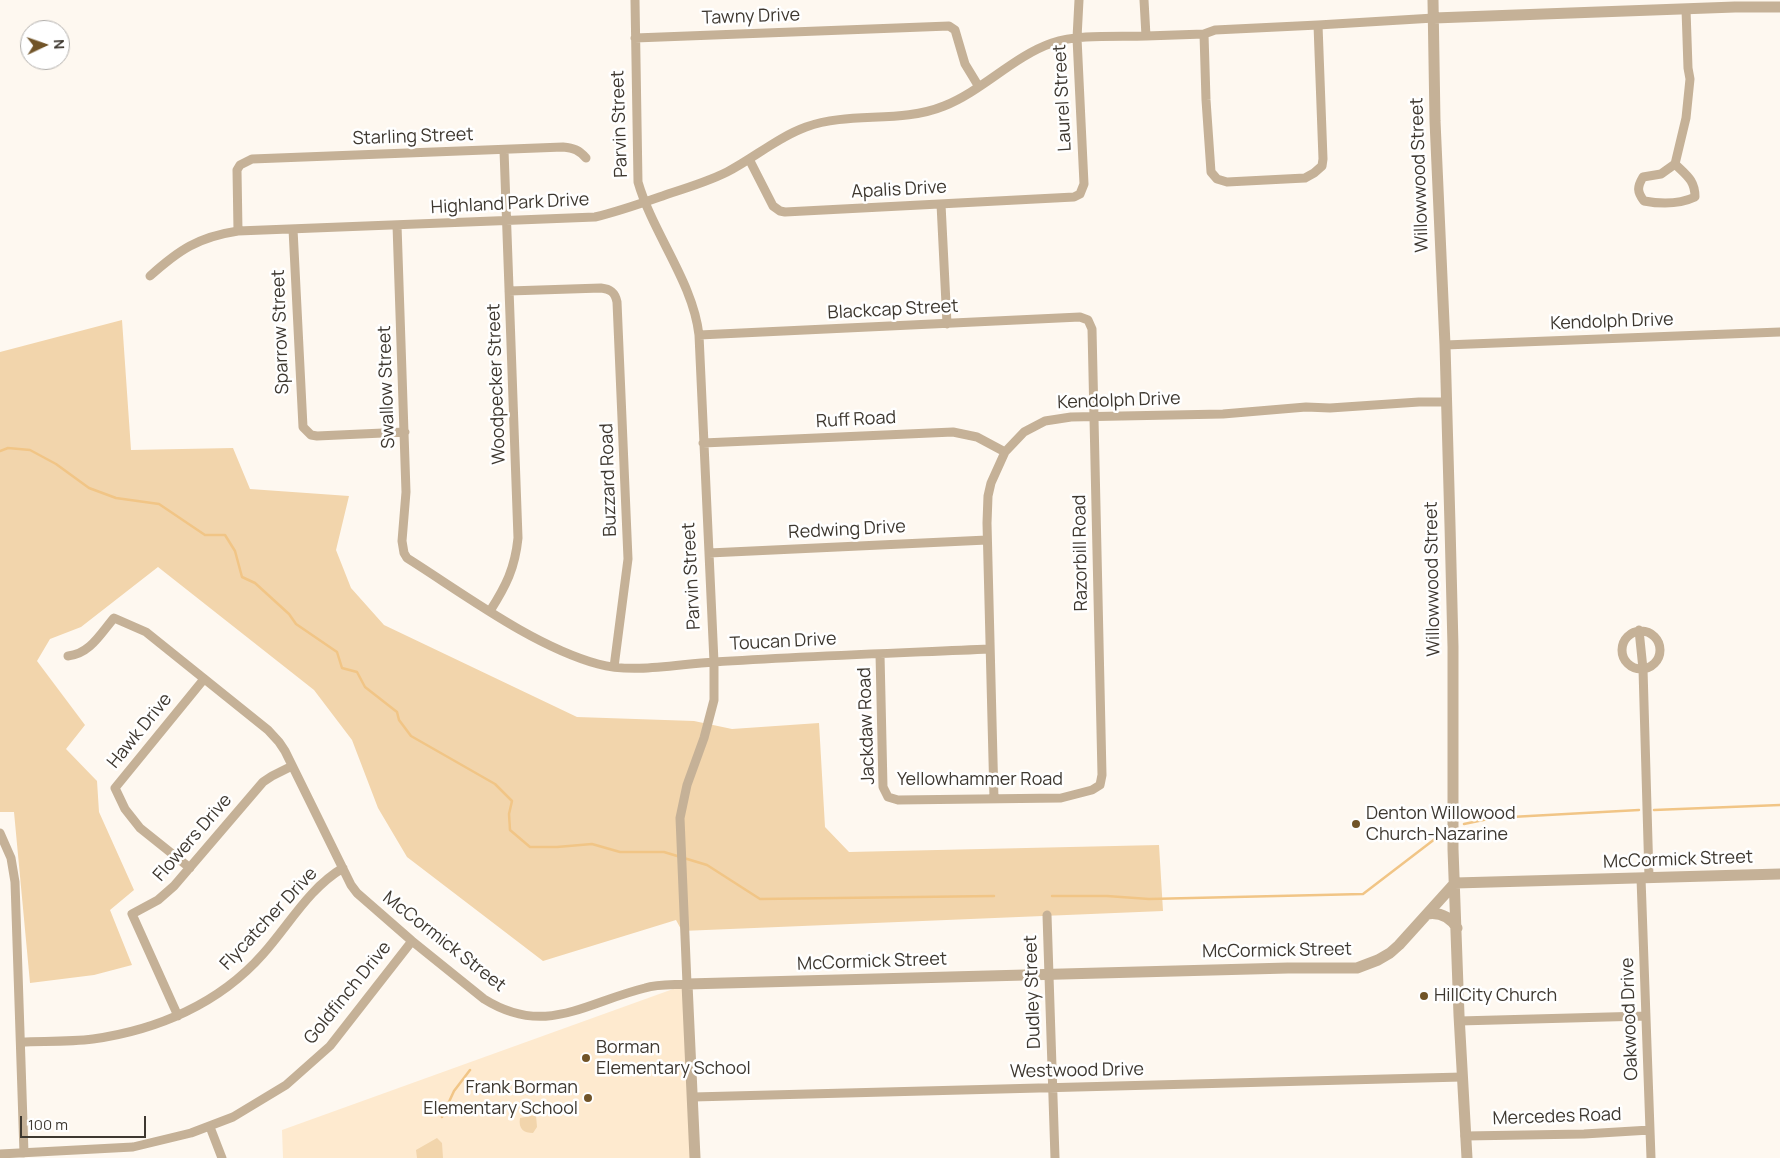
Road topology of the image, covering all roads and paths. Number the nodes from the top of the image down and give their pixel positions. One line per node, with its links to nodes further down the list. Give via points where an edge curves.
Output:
1 (635, 0): 12 (street, Parvin Street)
2 (1079, 0): 13 (street, Laurel Street)
3 (1144, 0): 11 (street)
4 (1433, 0): 8 (street, Willowwood Street)
5 (1735, 3): 6 (street); 7 (street)
6 (1780, 7)
7 (1686, 8): 8 (street); 18 (street, via 1690,79 1686,118)
8 (1434, 18): 9 (street, Highland Park Drive); 32 (street, Willowwood Street)
9 (1318, 26): 10 (street, Highland Park Drive, via 1214,30); 10 (street, via 1323,159 1322,166 1305,178 1227,182 1217,179 1211,172)
10 (1204, 34): 11 (street, Highland Park Drive)
11 (1146, 36): 13 (street, Highland Park Drive)
12 (635, 38): 14 (street, Tawny Drive, via 949,26 955,30 965,64); 20 (street, Parvin Street, via 637,165)
13 (1077, 38): 14 (street, Highland Park Drive, via 1062,40 1036,51); 19 (street, Laurel Street, via 1084,184)
14 (979, 87): 17 (street, Highland Park Drive, via 928,112 837,120 807,127)
15 (504, 150): 16 (street, Starling Street, via 564,147 580,151); 22 (street, Woodpecker Street); 25 (street, Starling Street, via 252,159 240,165 236,178)
16 (586, 158)
17 (749, 158): 20 (street, Highland Park Drive, via 712,179); 21 (street, Apalis Drive, via 771,202 780,211)
18 (1675, 164): 18 (street, via 1691,180 1695,197 1687,201 1644,201 1638,194 1643,177 1661,174)
19 (1080, 194): 21 (street, Apalis Drive, via 1069,198)
20 (644, 202): 22 (street, Highland Park Drive, via 595,217); 31 (street, Parvin Street, via 691,300)
21 (941, 204): 29 (street)
22 (506, 221): 23 (street, Highland Park Drive); 27 (street, Woodpecker Street)
23 (397, 226): 24 (street, Highland Park Drive); 35 (street, Swallow Street)
24 (293, 229): 25 (street, Highland Park Drive); 35 (street, Sparrow Street, via 303,427 306,432 317,436)
25 (238, 231): 26 (street, Highland Park Drive, via 204,238 187,246)
26 (150, 276)
27 (509, 291): 41 (street, Woodpecker Street, via 518,538 511,573); 47 (street, Buzzard Road, via 601,288 613,291 618,302 628,544)
28 (1088, 320): 29 (street, Blackcap Street, via 1080,317); 34 (street, Razorbill Road, via 1092,329)
29 (947, 324): 31 (street, Blackcap Street)
30 (1780, 332): 32 (street, Kendolph Drive)
31 (698, 335): 36 (street, Parvin Street)
32 (1445, 345): 33 (street, Willowwood Street)
33 (1447, 402): 34 (street, Kendolph Drive); 59 (street, Willowwood Street)
34 (1094, 417): 37 (street, Kendolph Drive, via 1045,421 1024,432); 51 (street, Razorbill Road)
35 (404, 432): 39 (street, Swallow Street, via 406,492)
36 (704, 443): 37 (street, Ruff Road, via 953,432 977,437); 40 (street, Parvin Street)
37 (1005, 452): 38 (street, Kendolph Drive, via 988,496)
38 (987, 540): 40 (street, Redwing Drive); 43 (street, Kendolph Drive)
39 (403, 547): 41 (street, Toucan Drive, via 407,558)
40 (709, 553): 46 (street, Parvin Street)
41 (490, 611): 47 (street, Toucan Drive, via 572,655)
42 (1639, 630): 48 (street, Oakwood Drive); 48 (street, via 1624,640 1622,652 1627,664); 48 (street, via 1656,637 1661,650 1656,662)
43 (990, 649): 44 (street, Toucan Drive); 53 (street, Kendolph Drive)
44 (880, 654): 46 (street, Toucan Drive); 52 (street, Jackdaw Road, via 883,787)
45 (68, 656): 49 (street, McCormick Street, via 88,649 114,618 146,632)
46 (714, 662): 47 (street, Toucan Drive); 65 (street, Parvin Street, via 714,700 680,818)
47 (614, 667)
48 (1643, 669): 58 (street, Oakwood Drive)
49 (204, 678): 50 (street, McCormick Street, via 273,735); 55 (street, Hawk Drive, via 115,788 125,809 140,828)
50 (292, 766): 55 (street, Flowers Drive, via 263,782); 56 (street, McCormick Street)
51 (1100, 785): 53 (street, Yellowhammer Road, via 1061,798)
52 (888, 796): 53 (street, Yellowhammer Road, via 898,800)
53 (994, 799)
54 (0, 833): 69 (street, via 11,858 15,882)
55 (190, 868): 66 (street, Flowers Drive, via 163,896 132,914)
56 (343, 868): 63 (street, McCormick Street, via 364,901); 66 (street, Flycatcher Drive, via 317,888 247,972)
57 (1780, 874): 58 (street, McCormick Street)
58 (1645, 878): 59 (street, McCormick Street); 67 (street, Oakwood Drive)
59 (1455, 883): 60 (street, McCormick Street); 62 (street, Willowwood Street)
60 (1427, 914): 62 (street, via 1445,916); 64 (street, McCormick Street, via 1390,953 1358,968)
61 (1047, 915): 64 (street, Dudley Street)
62 (1456, 928): 68 (street, Willowwood Street)
63 (412, 941): 65 (street, McCormick Street, via 484,999 518,1015 553,1017 645,988); 73 (street, Goldfinch Drive, via 330,1046 286,1085)
64 (1049, 975): 65 (street, McCormick Street); 71 (street, Dudley Street)
65 (687, 984): 72 (street, Parvin Street)
66 (178, 1016): 69 (street, Flycatcher Drive, via 143,1029 107,1036)
67 (1645, 1016): 68 (street); 74 (street, Oakwood Drive)
68 (1460, 1021): 70 (street, Willowwood Street)
69 (20, 1042): 76 (street)
70 (1462, 1076): 71 (street, Westwood Drive); 75 (street, Willowwood Street)
71 (1052, 1086): 72 (street, Westwood Drive); 80 (street, Dudley Street)
72 (693, 1097): 79 (street, Parvin Street)
73 (210, 1127): 76 (street, Goldfinch Drive, via 133,1147); 78 (street)
74 (1650, 1130): 75 (street, Mercedes Road); 82 (street, Oakwood Drive)
75 (1466, 1136): 81 (street, Willowwood Street)
76 (24, 1153): 77 (street, Goldfinch Drive)
77 (0, 1154)
78 (222, 1158)
79 (695, 1158)
80 (1055, 1158)
81 (1467, 1158)
82 (1651, 1158)

